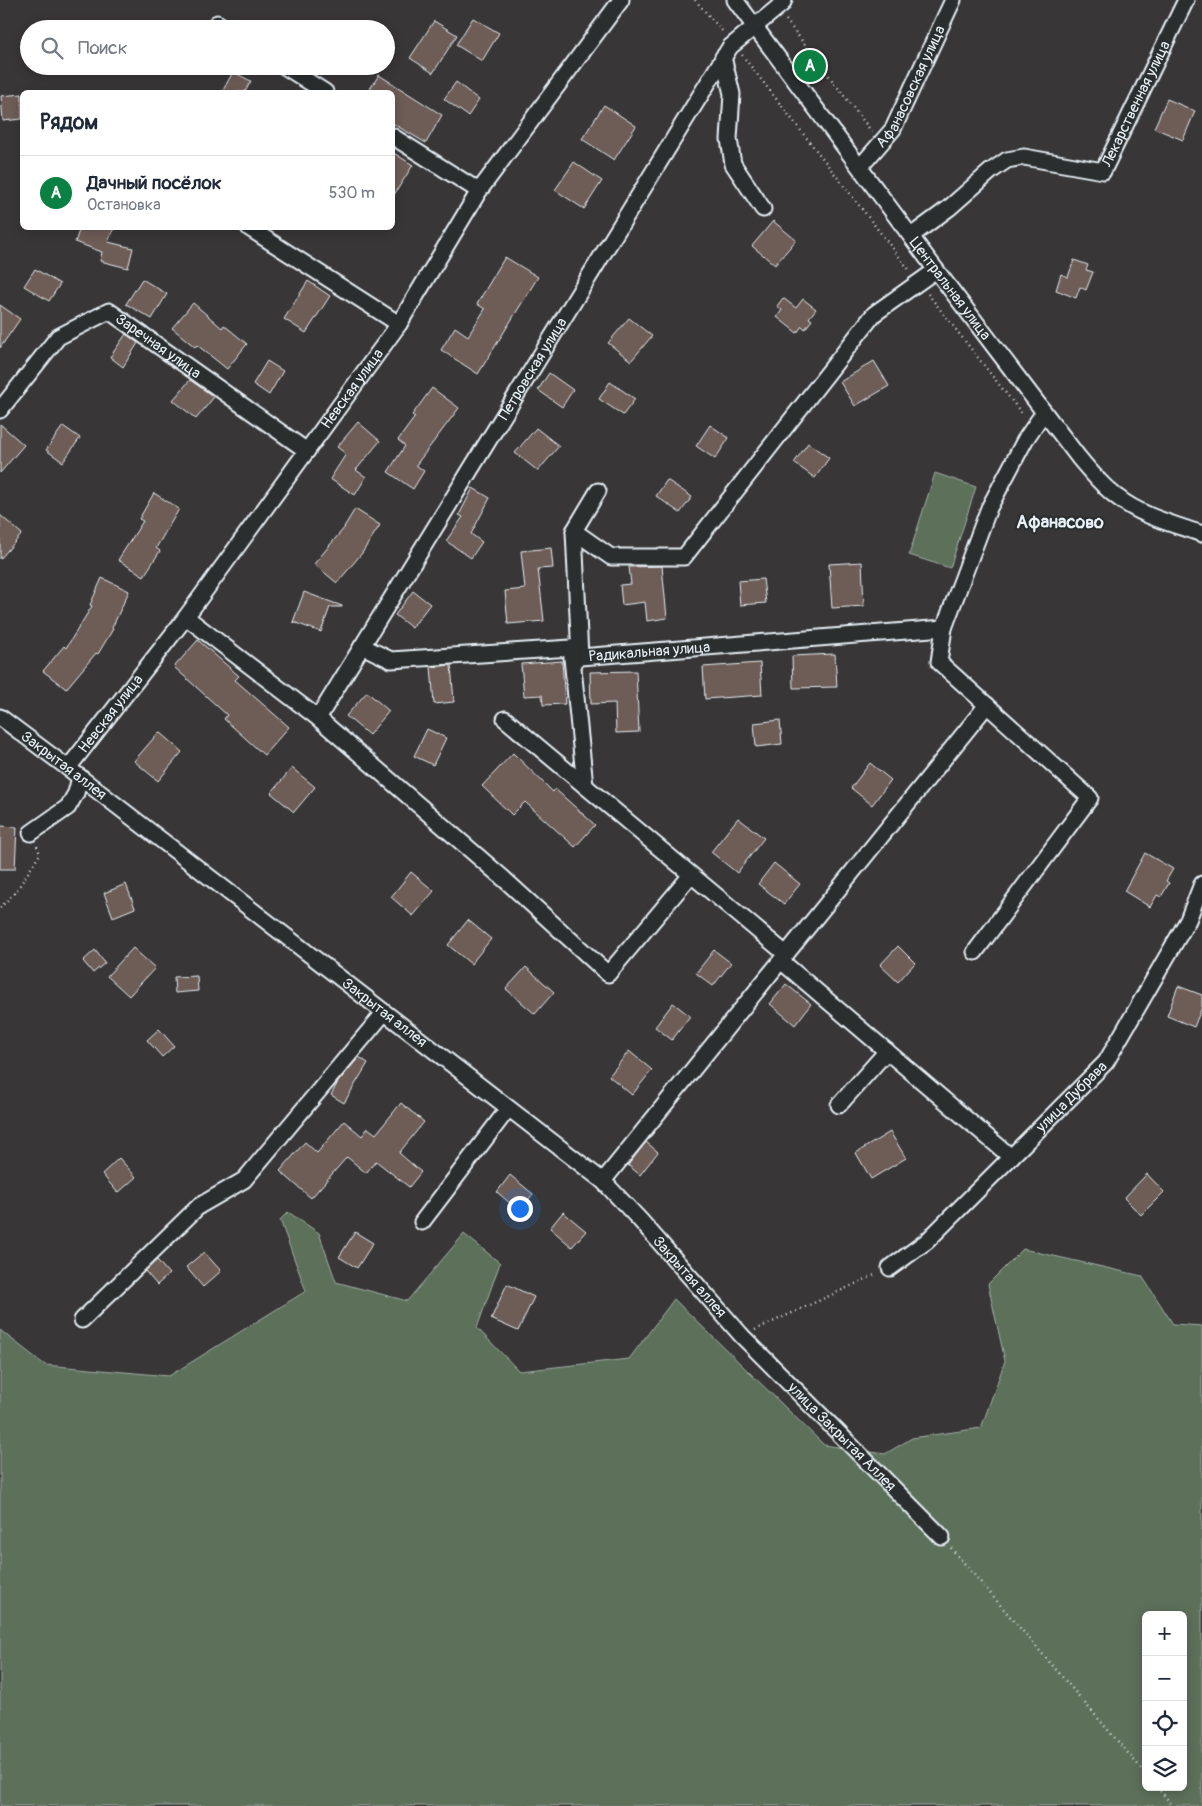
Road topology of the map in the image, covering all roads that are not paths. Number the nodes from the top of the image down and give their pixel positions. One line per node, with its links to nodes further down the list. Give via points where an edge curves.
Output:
1 (621, 0): 12 (street, Невская улица)
2 (735, 0): 6 (street, Центральная улица)
3 (953, 0): 11 (street, Афанасовская улица, via 893,129)
4 (1186, 0): 15 (street, Лекарственная улица, via 1103,171 1024,157 1007,160)
5 (780, 4): 6 (street, Петровская улица)
6 (755, 27): 7 (street, Петровская улица); 11 (street, Центральная улица)
7 (723, 57): 13 (street, via 732,94 729,139 733,164); 26 (street, Петровская улица)
8 (298, 75): 9 (street)
9 (322, 90)
10 (395, 138): 12 (street)
11 (860, 167): 15 (street, Центральная улица)
12 (478, 191): 17 (street, Невская улица)
13 (763, 209)
14 (252, 230): 17 (street)
15 (911, 236): 16 (street, Центральная улица)
16 (936, 270): 19 (street, Центральная улица); 22 (street, via 874,314 684,557 612,558)
17 (399, 324): 20 (street, Невская улица)
18 (0, 410): 20 (street, Заречная улица, via 58,338 108,311)
19 (1044, 412): 23 (street, Центральная улица, via 1101,484 1118,498 1160,520); 25 (street, via 989,508)
20 (307, 451): 24 (street, Невская улица)
21 (598, 491): 22 (street)
22 (574, 531): 27 (street)
23 (1202, 534)
24 (186, 617): 30 (street); 32 (street, Невская улица)
25 (944, 628): 27 (street, Радикальная улица); 28 (street, via 940,662)
26 (362, 646): 27 (street, Радикальная улица, via 391,660); 30 (street, Петровская улица)
27 (576, 653): 33 (street)
28 (987, 705): 38 (street, via 1090,798); 39 (street)
29 (0, 717): 32 (street, Закрытая аллея)
30 (318, 718): 35 (street, via 608,974)
31 (505, 719): 33 (street)
32 (74, 773): 34 (street, Невская улица, via 76,793 68,807); 40 (street, Закрытая аллея)
33 (586, 786): 35 (street)
34 (31, 833)
35 (692, 875): 39 (street)
36 (1202, 884): 37 (street, улица Дубрава)
37 (1195, 923): 44 (street, улица Дубрава, via 1106,1062)
38 (975, 952)
39 (784, 958): 41 (street); 45 (street)
40 (384, 1013): 43 (street, Закрытая аллея); 48 (street, via 244,1180 199,1206)
41 (887, 1051): 42 (street); 44 (street)
42 (839, 1105)
43 (508, 1109): 45 (street, Закрытая аллея); 46 (street)
44 (1011, 1156): 47 (street, улица Дубрава, via 927,1241)
45 (603, 1181): 49 (street, Закрытая аллея)
46 (422, 1222)
47 (890, 1268)
48 (82, 1320)
49 (742, 1336): 50 (street, улица Закрытая Аллея)
50 (942, 1538)

